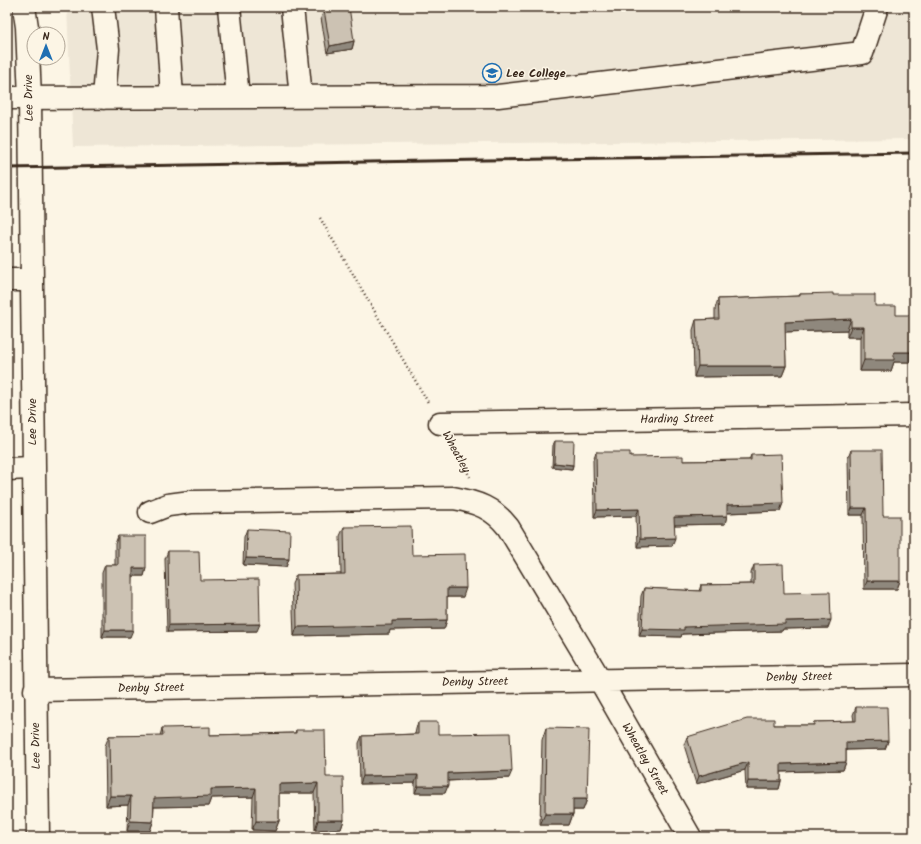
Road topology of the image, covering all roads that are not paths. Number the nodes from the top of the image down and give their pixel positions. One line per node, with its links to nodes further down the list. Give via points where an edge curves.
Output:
1 (24, 7): 11 (street, Lee Drive)
2 (103, 7): 12 (street, via 108,49)
3 (166, 7): 7 (street)
4 (229, 7): 8 (street)
5 (292, 7): 9 (street)
6 (877, 7): 9 (street, via 862,53 498,96)
7 (172, 97): 8 (street); 12 (street)
8 (238, 97): 9 (street)
9 (301, 97)
10 (7, 98): 11 (street)
11 (30, 98): 12 (street); 14 (street, Lee Drive)
12 (104, 98)
13 (7, 280): 14 (street)
14 (31, 280): 17 (street, Lee Drive)
15 (914, 415): 16 (street, Harding Street)
16 (440, 423)
17 (32, 468): 18 (street); 22 (street, Lee Drive)
18 (7, 469)
19 (150, 512): 21 (street, via 168,505 191,502 453,498 470,501 498,515 508,527)
20 (914, 675): 21 (street, Denby Street)
21 (600, 680): 22 (street, Denby Street); 24 (street, Wheatley Street)
22 (35, 690): 23 (street, Lee Drive)
23 (38, 837)
24 (690, 837)

